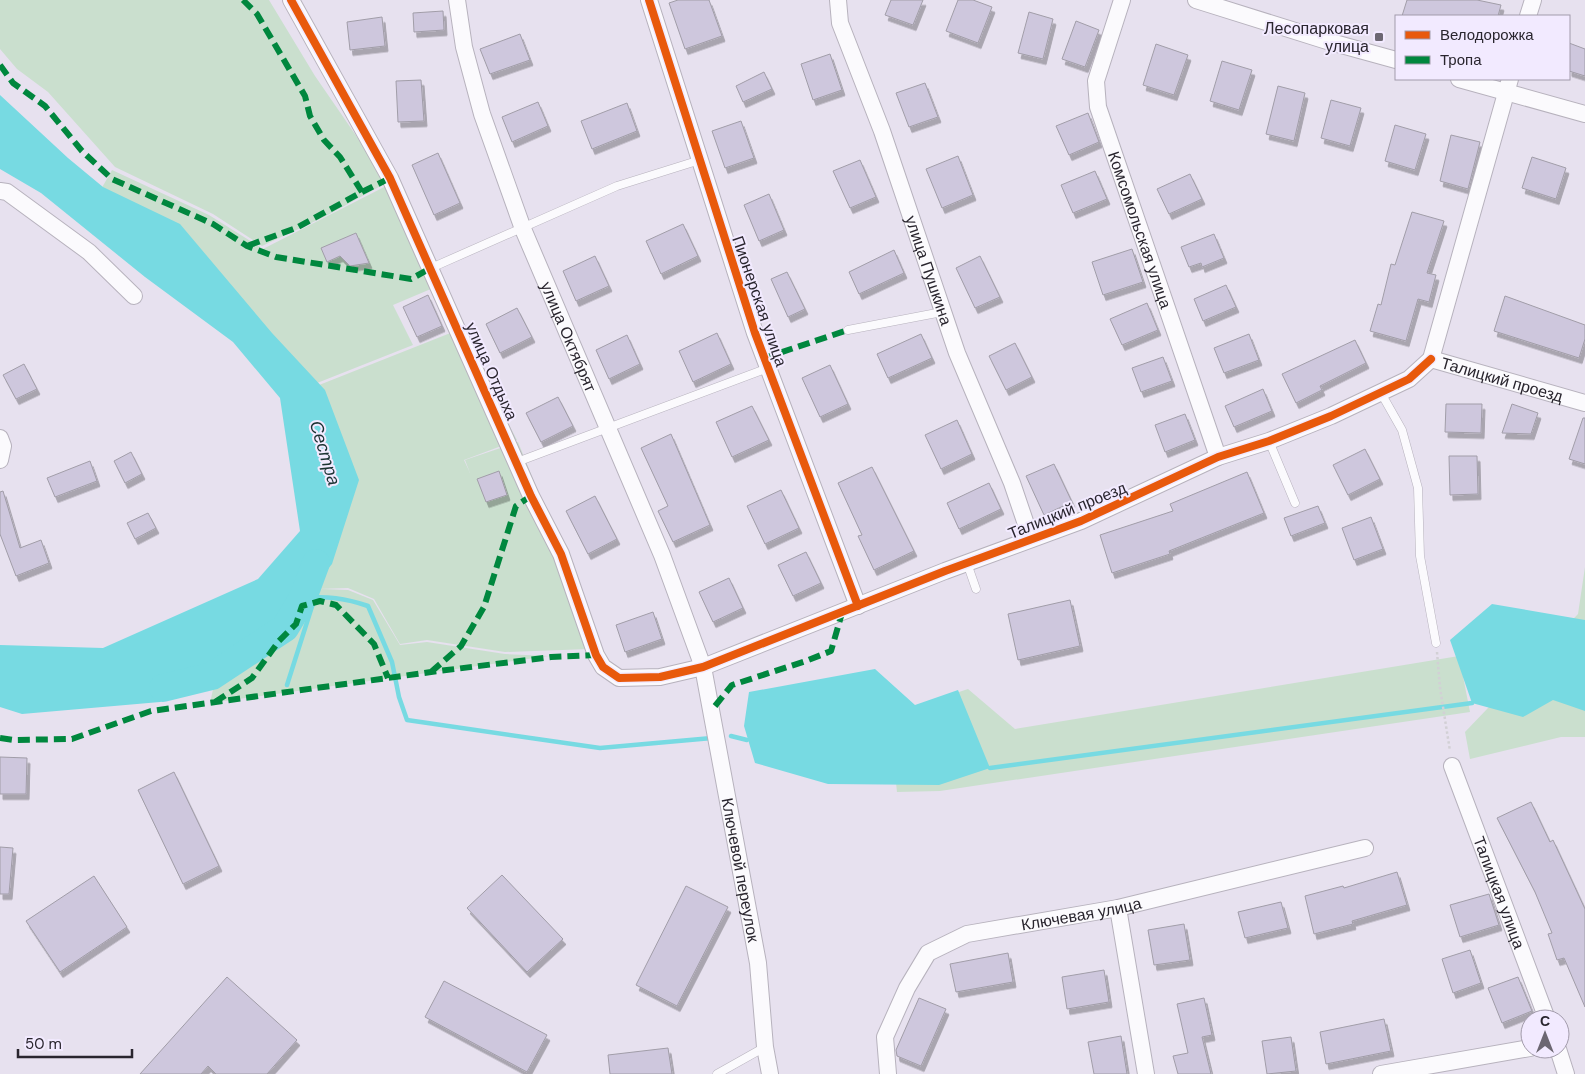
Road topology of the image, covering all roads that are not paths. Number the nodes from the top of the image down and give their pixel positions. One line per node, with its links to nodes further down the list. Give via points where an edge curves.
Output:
1 (291, 0): 16 (street, улица Отдыха, via 390,178)
2 (457, 0): 15 (street, улица Октябрят, via 464,47 482,114)
3 (649, 0): 13 (street, Пионерская улица)
4 (838, 0): 18 (street, улица Пушкина, via 840,23 882,131)
5 (1122, 0): 28 (street, Комсомольская улица, via 1096,80 1098,108)
6 (1196, 0): 9 (street)
7 (1533, 0): 8 (street)
8 (1528, 15)
9 (1395, 60)
10 (1467, 80): 11 (street)
11 (1508, 86): 12 (street); 20 (street)
12 (1585, 114)
13 (700, 160): 15 (lane, via 617,186); 21 (street, Пионерская улица)
14 (0, 191): 17 (street, via 7,192 89,252)
15 (523, 228): 16 (lane); 24 (street, улица Октябрят)
16 (431, 268): 29 (street, улица Отдыха)
17 (134, 296)
18 (942, 312): 19 (lane); 31 (street, улица Пушкина, via 956,353 1012,483)
19 (848, 330)
20 (1431, 359): 22 (street, Талицкий проезд, via 1409,378); 23 (street, Талицкий проезд)
21 (768, 368): 24 (lane); 34 (street, Пионерская улица)
22 (1381, 393): 26 (street, Талицкий проезд); 35 (lane, via 1402,430 1418,488 1420,556)
23 (1585, 403)
24 (607, 429): 29 (lane); 36 (street, улица Октябрят, via 662,555)
25 (0, 438): 27 (street, via 3,446)
26 (1269, 441): 28 (street, Талицкий проезд); 30 (lane)
27 (1, 458)
28 (1218, 458): 31 (street, Талицкий проезд, via 1113,508)
29 (517, 462): 36 (street, улица Отдыха, via 562,554 603,667 619,678 660,676)
30 (1295, 503)
31 (1031, 539): 32 (street, Талицкий проезд)
32 (967, 563): 33 (lane); 34 (street, Талицкий проезд)
33 (976, 589)
34 (858, 606): 36 (street, Талицкий проезд)
35 (1436, 643)
36 (703, 667): 41 (street, Ключевой переулок, via 758,963)
37 (1452, 766): 40 (street, Талицкая улица)
38 (1365, 848): 39 (street, Ключевая улица)
39 (1118, 908): 46 (street, Ключевая улица, via 968,934 928,953 884,1037); 47 (street)
40 (1543, 1009)
41 (765, 1047): 44 (lane); 45 (street, Ключевой переулок)
42 (1520, 1050): 48 (street)
43 (1561, 1059): 49 (street)
44 (717, 1074)
45 (770, 1074)
46 (888, 1074)
47 (1146, 1074)
48 (1380, 1074)
49 (1566, 1074)

